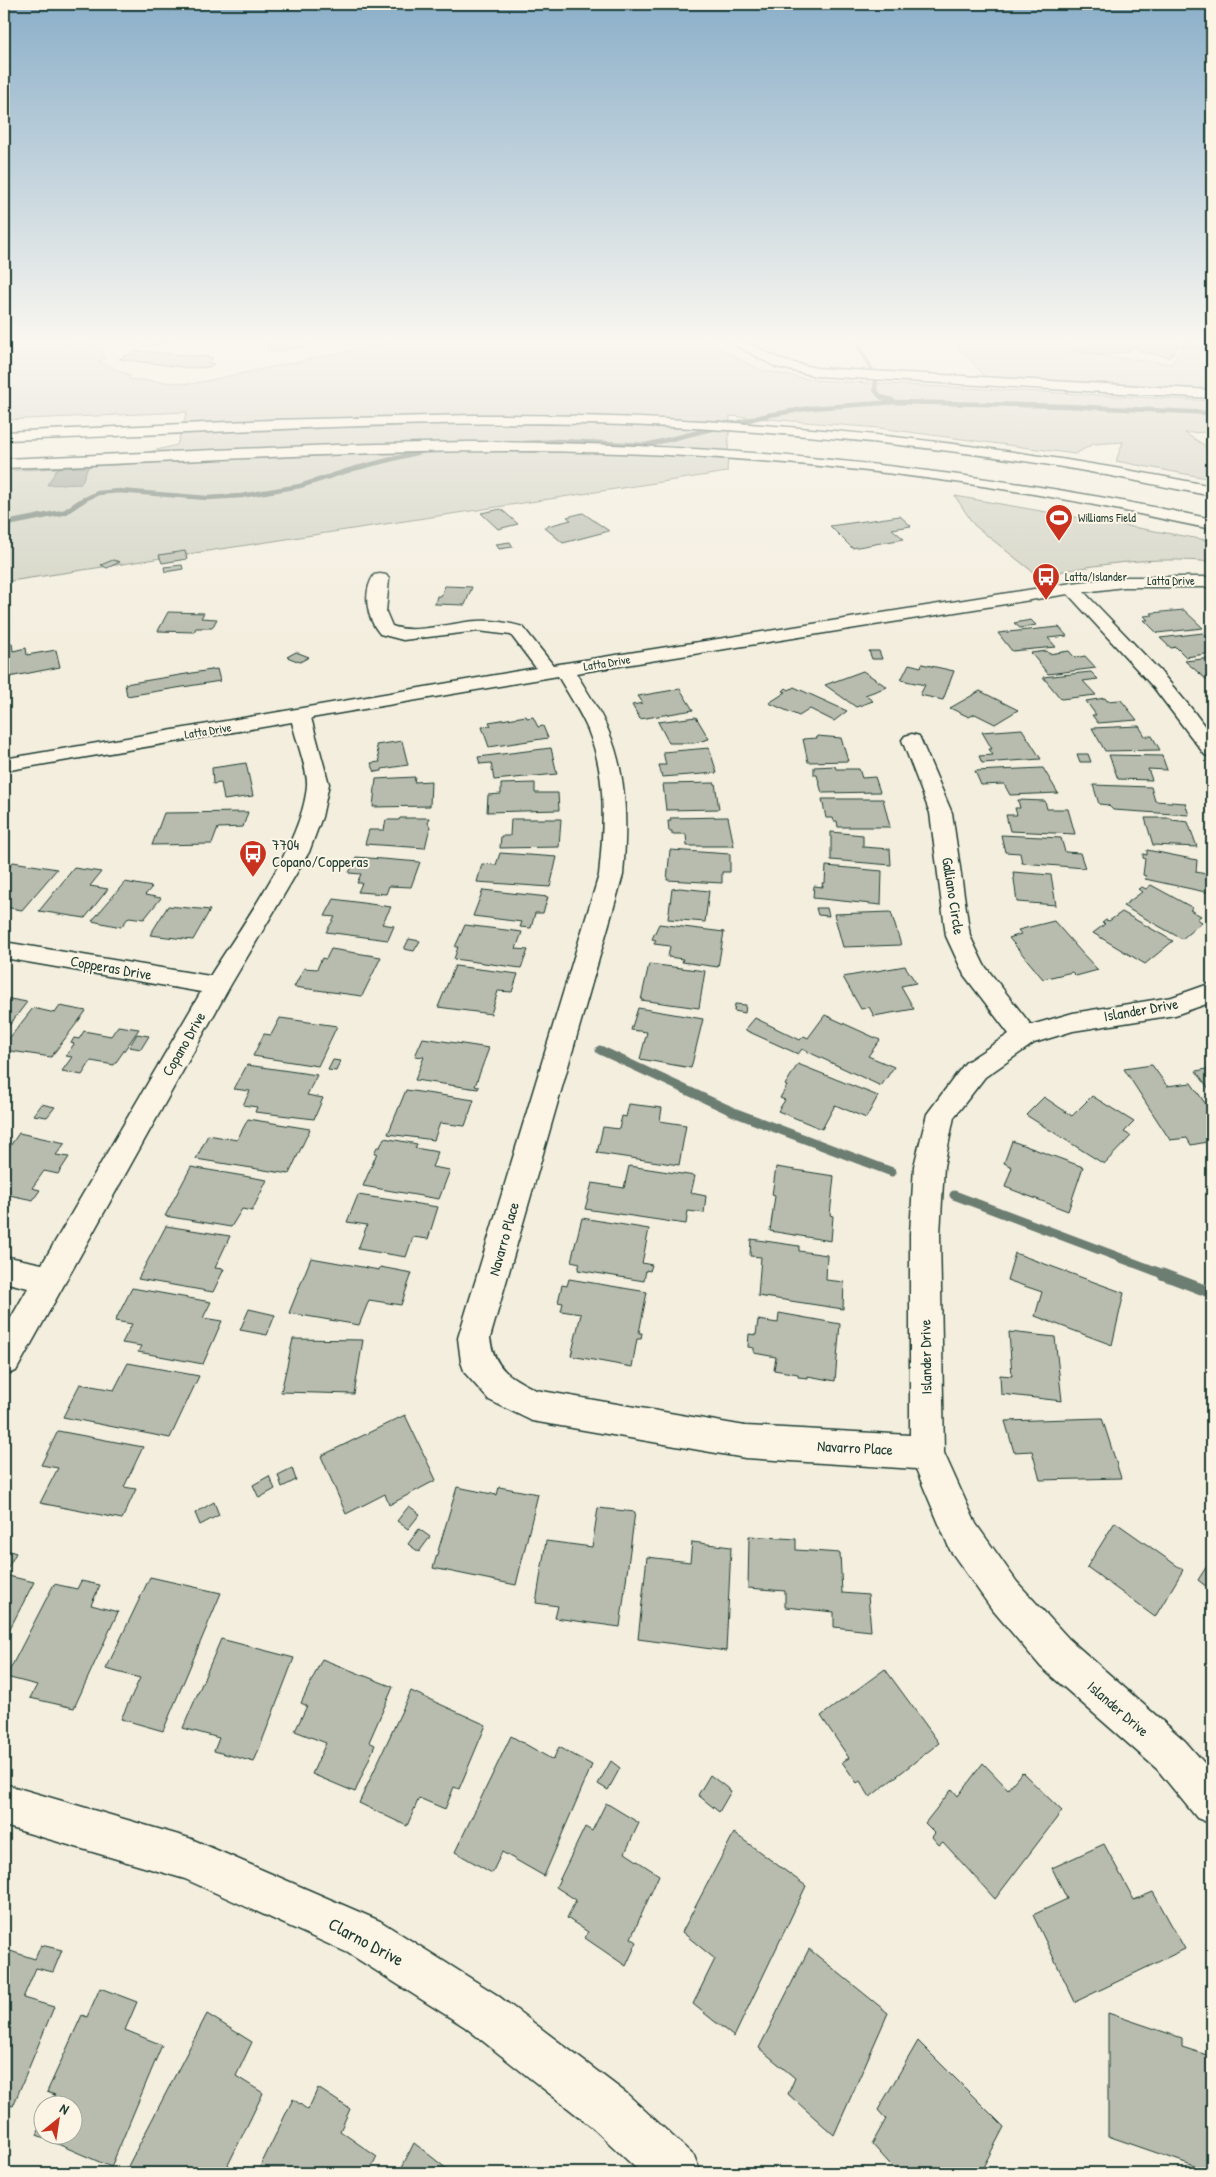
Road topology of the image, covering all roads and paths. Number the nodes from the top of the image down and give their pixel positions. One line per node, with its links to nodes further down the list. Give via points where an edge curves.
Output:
1 (893, 442): 3 (main road, via 1117,473)
2 (4, 464): 4 (main road, via 378,448 544,446 786,458 1005,485)
3 (1212, 491)
4 (1212, 524)
5 (380, 579): 8 (main road, Navarro Place, via 374,606 385,629 392,633 404,635 478,626 517,631)
6 (1212, 582): 7 (main road, Latta Drive, via 1124,582)
7 (1072, 588): 8 (main road, Latta Drive); 11 (main road, via 1154,677)
8 (556, 671): 9 (main road, Latta Drive); 20 (main road, Navarro Place, via 598,730 608,760 616,824 611,876 474,1338 476,1362 501,1389 532,1405 745,1442)
9 (300, 715): 12 (main road, Latta Drive); 14 (main road, Copano Drive, via 318,784 311,817 298,852)
10 (912, 740): 16 (main road, Galliano Circle, via 941,813 958,936 973,969)
11 (1212, 751)
12 (4, 765)
13 (4, 950): 14 (main road, Copperas Drive)
14 (217, 986): 18 (main road, Copano Drive)
15 (1212, 992): 16 (main road, Islander Drive, via 1174,1006 1073,1022)
16 (1025, 1036): 20 (main road, Islander Drive, via 975,1070 941,1114 929,1166 925,1234)
17 (4, 1269): 18 (main road)
18 (49, 1279): 19 (main road, Copano Drive)
19 (4, 1360)
20 (926, 1453): 21 (main road, Islander Drive, via 963,1537 1004,1595 1055,1654 1171,1754)
21 (1212, 1803)
22 (4, 1805): 23 (main road, Clarno Drive, via 189,1859 364,1937 481,2011 609,2110)
23 (677, 2173)

